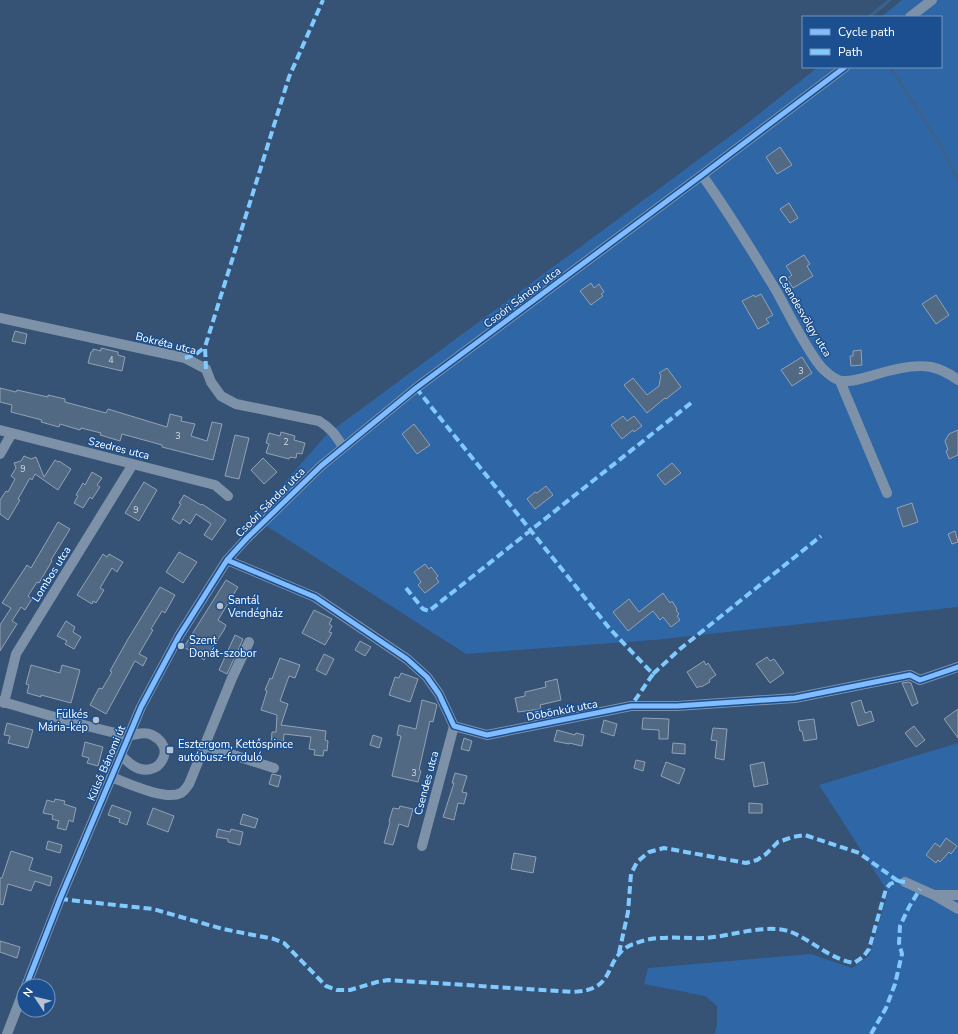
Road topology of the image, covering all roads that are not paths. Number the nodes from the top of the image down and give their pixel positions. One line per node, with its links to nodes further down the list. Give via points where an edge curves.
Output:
1 (932, 0): 2 (street)
2 (911, 16)
3 (844, 68): 4 (street, Csoóri Sándor utca)
4 (702, 175): 7 (street, Csendesvölgy utca, via 734,221 818,363); 10 (street, Csoóri Sándor utca, via 416,388)
5 (0, 318): 10 (street, Bokréta utca, via 185,358 206,369 216,389 228,400 236,404 319,421 328,426)
6 (958, 380): 7 (street, via 932,367 923,366 889,370 858,380)
7 (840, 381): 13 (street)
8 (0, 430): 9 (street, Szedres utca)
9 (12, 433): 11 (street); 12 (street, Szedres utca)
10 (343, 447): 15 (street, Csoóri Sándor utca, via 269,515)
11 (0, 454)
12 (134, 464): 14 (street, Szedres utca, via 215,485); 18 (street, Lombos utca, via 16,654)
13 (887, 492)
14 (228, 496)
15 (227, 560): 19 (street, via 315,597 407,659 427,677 439,694); 20 (street, Külső Bánomi út, via 179,636)
16 (249, 642): 21 (street)
17 (958, 667): 19 (street, Döbönkút utca, via 920,680 910,675 795,698 677,706 631,706 487,735)
18 (2, 702): 20 (street)
19 (454, 726): 25 (street, Csendes utca)
20 (128, 736): 22 (street, Külső Bánomi út); 22 (street, via 142,733 157,738 163,744 165,752 162,761 151,770 143,770)
21 (205, 746): 23 (street); 24 (street, via 189,784 181,793 172,796)
22 (120, 755): 24 (street, Külső Bánomi út)
23 (274, 768)
24 (111, 777): 30 (street, Külső Bánomi út)
25 (422, 846)
26 (905, 882): 27 (street)
27 (934, 895): 28 (street); 29 (street)
28 (958, 895)
29 (958, 909)
30 (29, 978)
31 (16, 1011): 32 (street)
32 (7, 1034)

